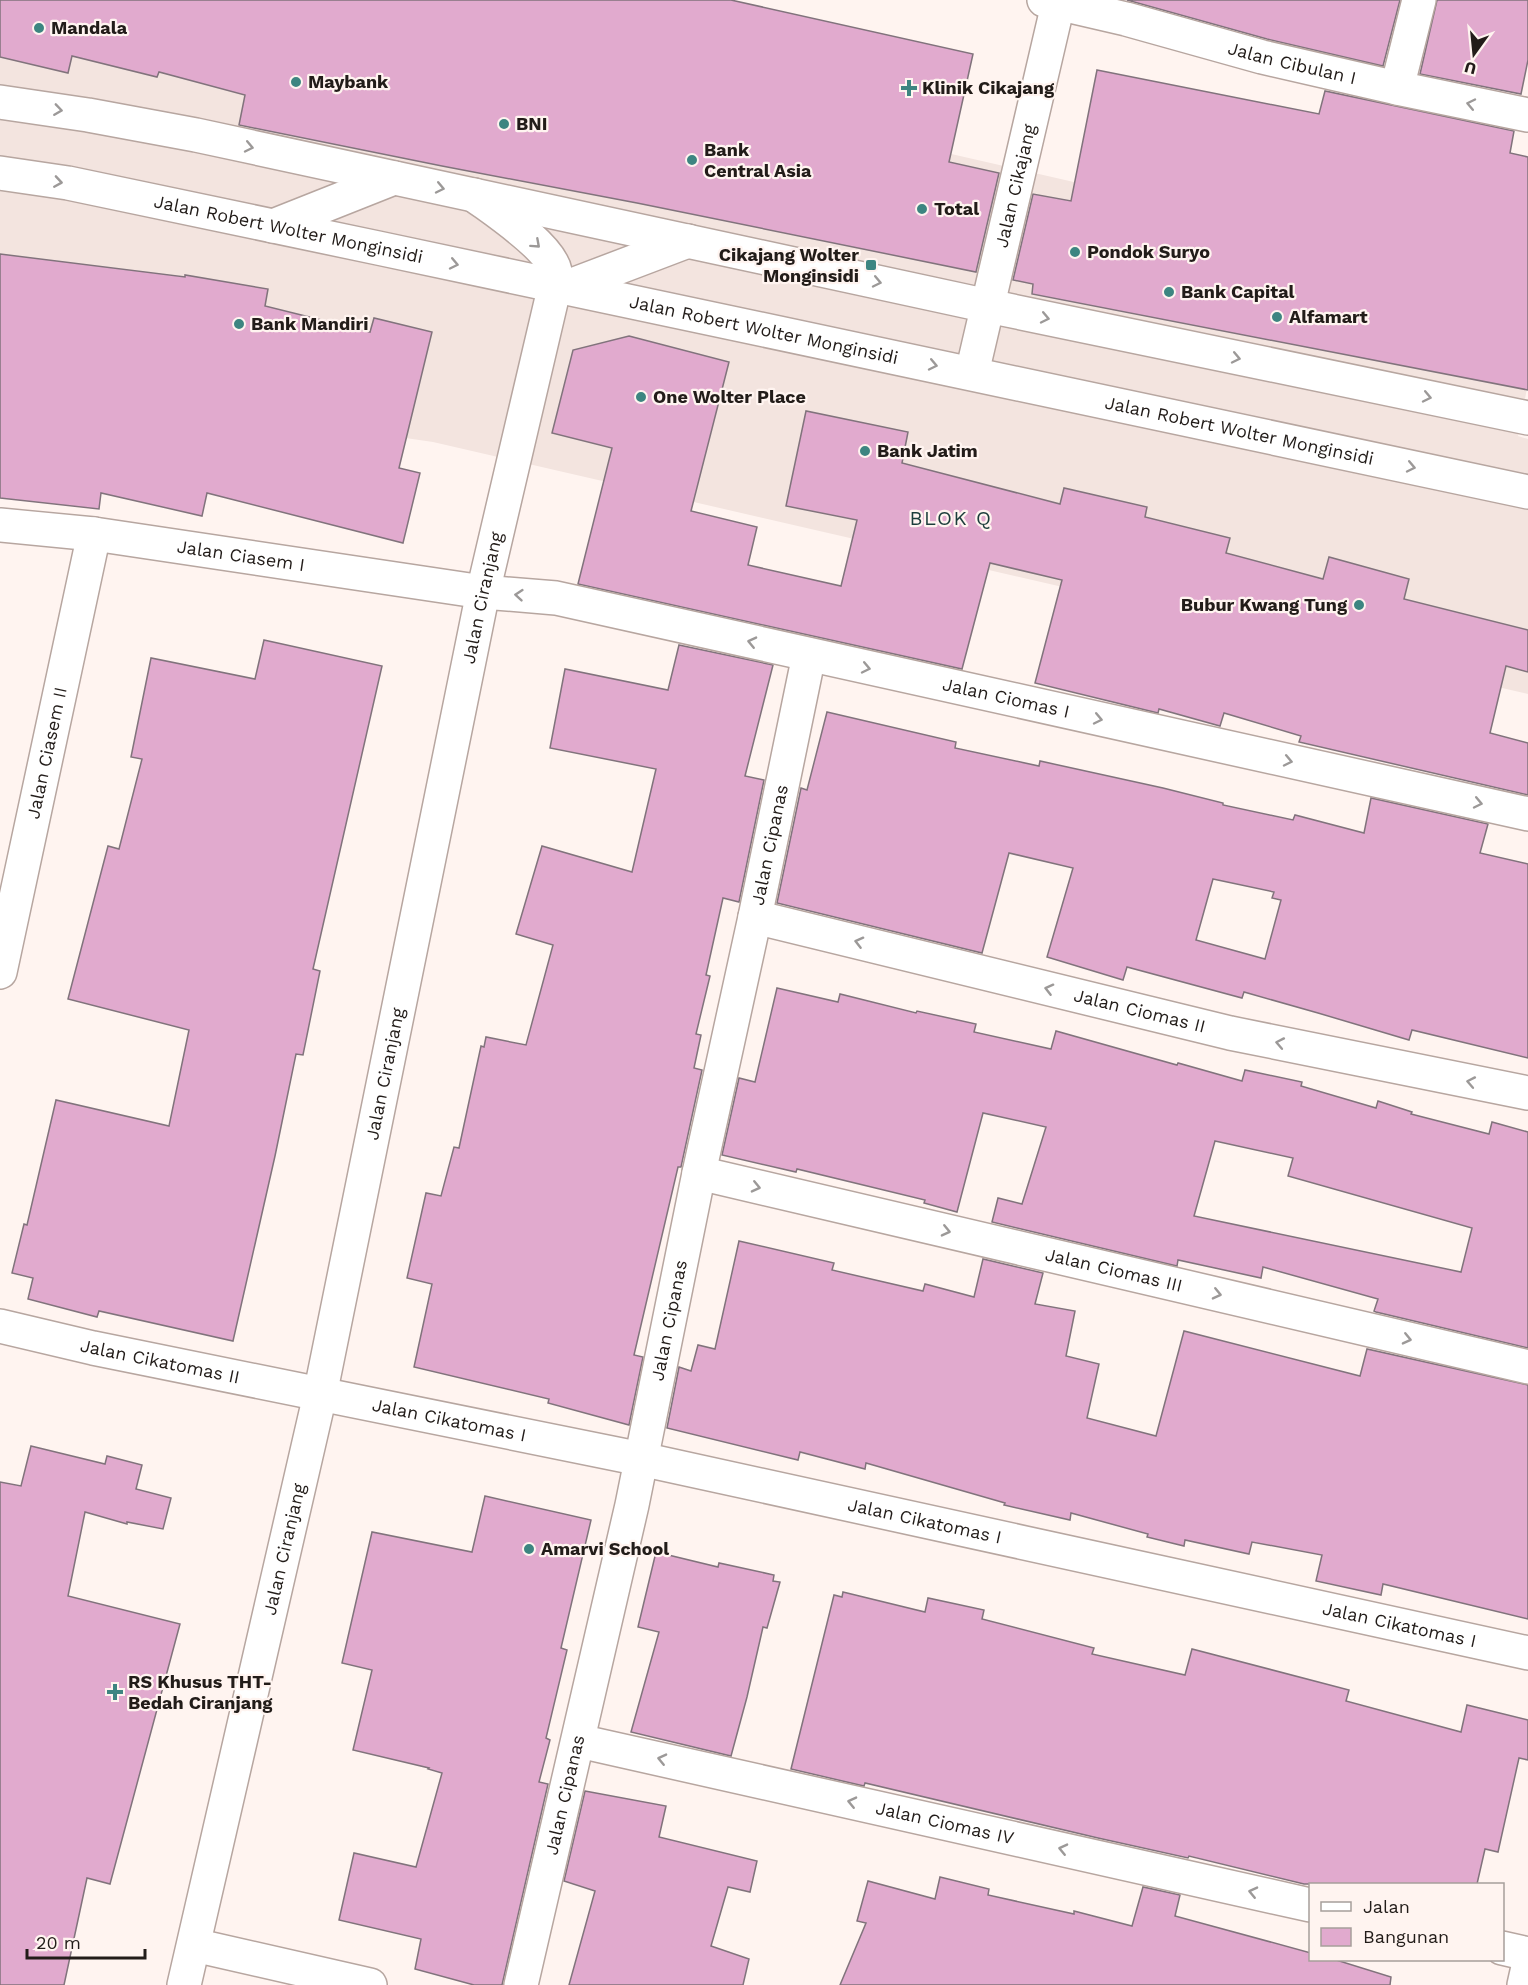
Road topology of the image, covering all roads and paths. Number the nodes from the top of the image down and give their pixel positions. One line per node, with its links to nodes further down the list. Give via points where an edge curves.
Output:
1 (1419, 0): 3 (street)
2 (1053, 1): 3 (street, Jalan Cibulan I, via 1262,57); 17 (street, Jalan Cikajang)
3 (1397, 88): 5 (street, Jalan Cibulan I, one-way to 3)
4 (0, 102): 6 (street, one-way to 6, via 88,115)
5 (1528, 115)
6 (287, 155): 8 (street); 10 (street)
7 (0, 173): 12 (street, Jalan Robert Wolter Monginsidi, one-way to 12, via 68,183)
8 (394, 178): 9 (street, one-way to 9); 10 (street)
9 (474, 195): 11 (street); 16 (street, Jalan Ciranjang, one-way to 16, via 543,250)
10 (331, 203): 12 (street); 14 (street)
11 (590, 220): 13 (street); 15 (street)
12 (273, 226): 14 (street, Jalan Robert Wolter Monginsidi)
13 (688, 241): 15 (street); 17 (street, one-way to 17)
14 (378, 248): 16 (street, Jalan Robert Wolter Monginsidi, one-way to 16)
15 (630, 263): 16 (street); 18 (street)
16 (561, 286): 18 (street, Jalan Robert Wolter Monginsidi); 24 (street, Jalan Ciranjang)
17 (987, 306): 19 (street, Jalan Cikajang); 20 (street, one-way to 20)
18 (672, 310): 19 (street, Jalan Robert Wolter Monginsidi, one-way to 19)
19 (972, 374): 21 (street, Jalan Robert Wolter Monginsidi, one-way to 21)
20 (1528, 418)
21 (1528, 492)
22 (0, 525): 23 (street, Jalan Ciasem I)
23 (94, 534): 24 (street, Jalan Ciasem I); 27 (street, Jalan Ciasem II)
24 (483, 592): 25 (street, Jalan Ciomas I, one-way to 24, via 556,598); 34 (street, Jalan Ciranjang)
25 (809, 655): 26 (street, Jalan Ciomas I, one-way to 26); 28 (street, Jalan Cipanas)
26 (1528, 814)
27 (9, 893): 29 (street, Jalan Ciasem II)
28 (755, 917): 30 (street, Jalan Ciomas II, one-way to 28, via 1230,1033); 31 (street, Jalan Cipanas)
29 (0, 972)
30 (1528, 1093)
31 (699, 1173): 33 (street, Jalan Ciomas III, one-way to 33); 35 (street, Jalan Cipanas)
32 (0, 1326): 34 (street, Jalan Cikatomas II)
33 (1528, 1367)
34 (320, 1395): 35 (street, Jalan Cikatomas I); 39 (street, Jalan Ciranjang)
35 (641, 1459): 36 (street, Jalan Cikatomas I); 37 (street, Jalan Cipanas)
36 (1528, 1653)
37 (579, 1740): 38 (street, Jalan Ciomas IV, one-way to 37); 45 (street, Jalan Cipanas)
38 (1309, 1905)
39 (194, 1945): 43 (street, Jalan Ciranjang); 44 (street)
40 (1504, 1948): 41 (street)
41 (1528, 1954)
42 (1528, 1966): 46 (street)
43 (184, 1985)
44 (370, 1985)
45 (521, 1985)
46 (1524, 1985)

